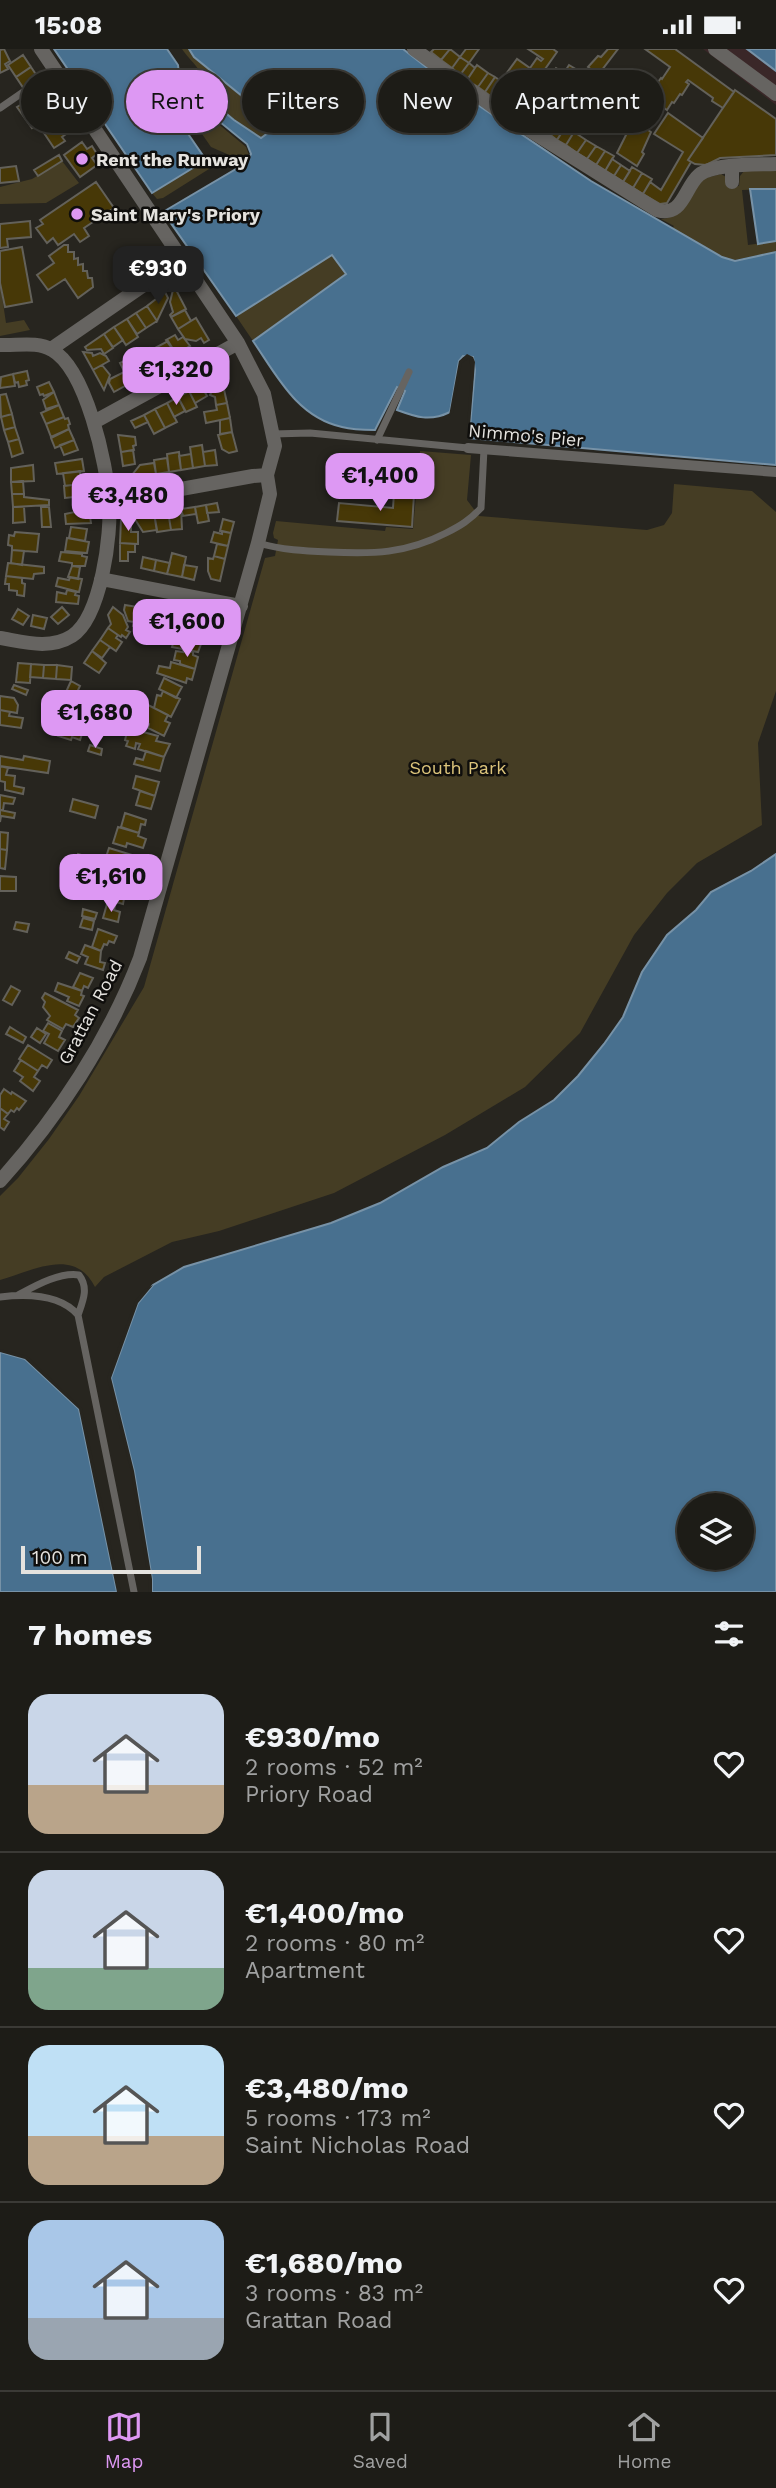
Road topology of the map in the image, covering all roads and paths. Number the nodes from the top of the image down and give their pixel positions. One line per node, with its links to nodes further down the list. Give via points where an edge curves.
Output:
1 (41, 49): 4 (street, Grattan Road)
2 (414, 49): 10 (street, via 502,113 657,210 675,209 706,170)
3 (715, 49): 6 (street)
4 (56, 70)
5 (21, 94): 7 (lane)
6 (776, 94)
7 (0, 108)
8 (99, 133): 12 (street, Grattan Road)
9 (776, 164): 10 (street)
10 (732, 167): 11 (street)
11 (732, 182)
12 (183, 258): 13 (street, Grattan Road); 15 (street)
13 (238, 343): 17 (street); 18 (street, Grattan Road, via 264,394)
14 (0, 347): 15 (street, via 32,344)
15 (51, 349): 17 (street, via 72,371)
16 (409, 372): 19 (lane)
17 (94, 422): 24 (street)
18 (273, 434): 19 (lane, Nimmo's Pier); 23 (street, Grattan Road, via 275,446)
19 (377, 440): 20 (lane, Nimmo's Pier)
20 (468, 448): 21 (street, Nimmo's Pier)
21 (484, 449): 22 (street, Nimmo's Pier); 25 (lane, via 481,508 464,524 430,541 402,551 373,554)
22 (776, 473)
23 (267, 475): 24 (street); 25 (street, Grattan Road, via 270,494)
24 (109, 502): 26 (street)
25 (258, 543): 27 (street, Grattan Road)
26 (101, 579): 27 (street); 28 (street, via 90,615 74,635 48,644)
27 (242, 605): 29 (street, Grattan Road, via 134,973 73,1085)
28 (0, 638)
29 (0, 1181)
30 (18, 1295): 31 (lane); 32 (lane, via 58,1300); 32 (lane, via 57,1278 79,1275 85,1287)
31 (0, 1297)
32 (78, 1315): 33 (lane)
33 (134, 1592)

